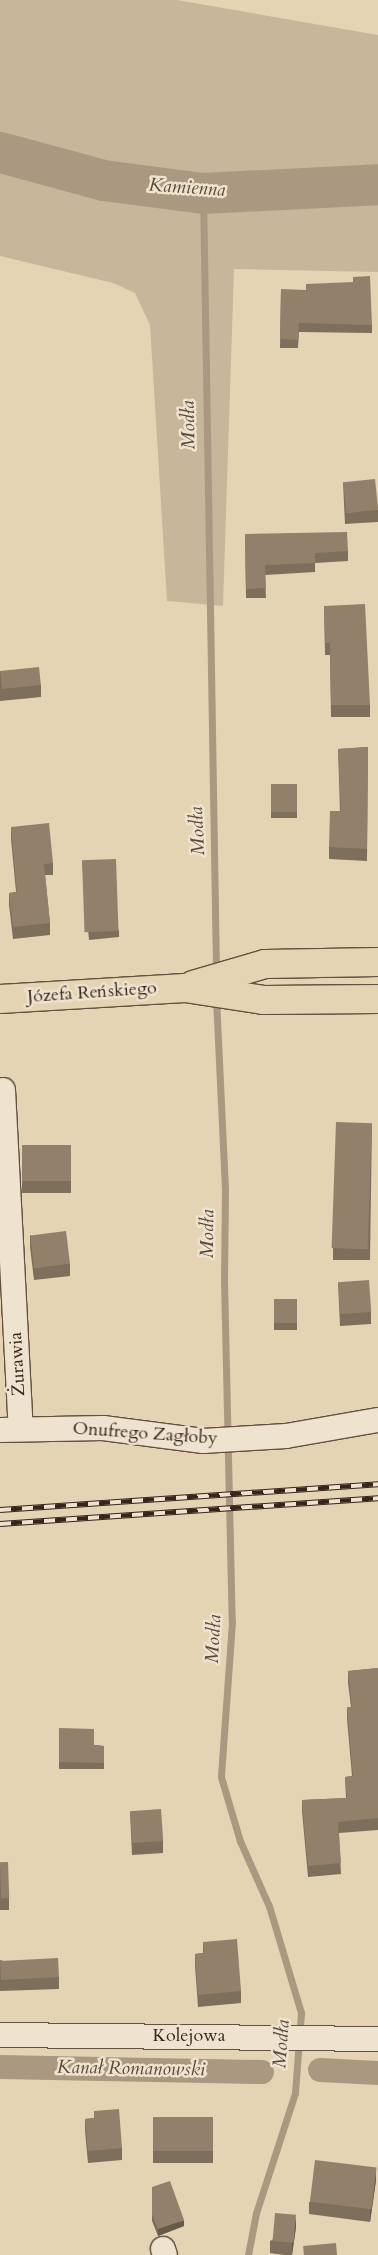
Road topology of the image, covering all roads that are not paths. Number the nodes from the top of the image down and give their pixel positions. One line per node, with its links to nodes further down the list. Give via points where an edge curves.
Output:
1 (378, 962): 2 (main road, Józefa Reńskiego, via 265,964)
2 (185, 988): 3 (main road, Józefa Reńskiego); 4 (main road, Józefa Reńskiego, via 263,1000)
3 (0, 999)
4 (378, 999)
5 (3, 1090): 7 (street, Żurawia)
6 (378, 1420): 7 (street, Onufrego Zagłoby, via 286,1436 203,1441 103,1428)
7 (11, 1429)
8 (0, 2035): 9 (street, Kolejowa)
9 (378, 2039)

